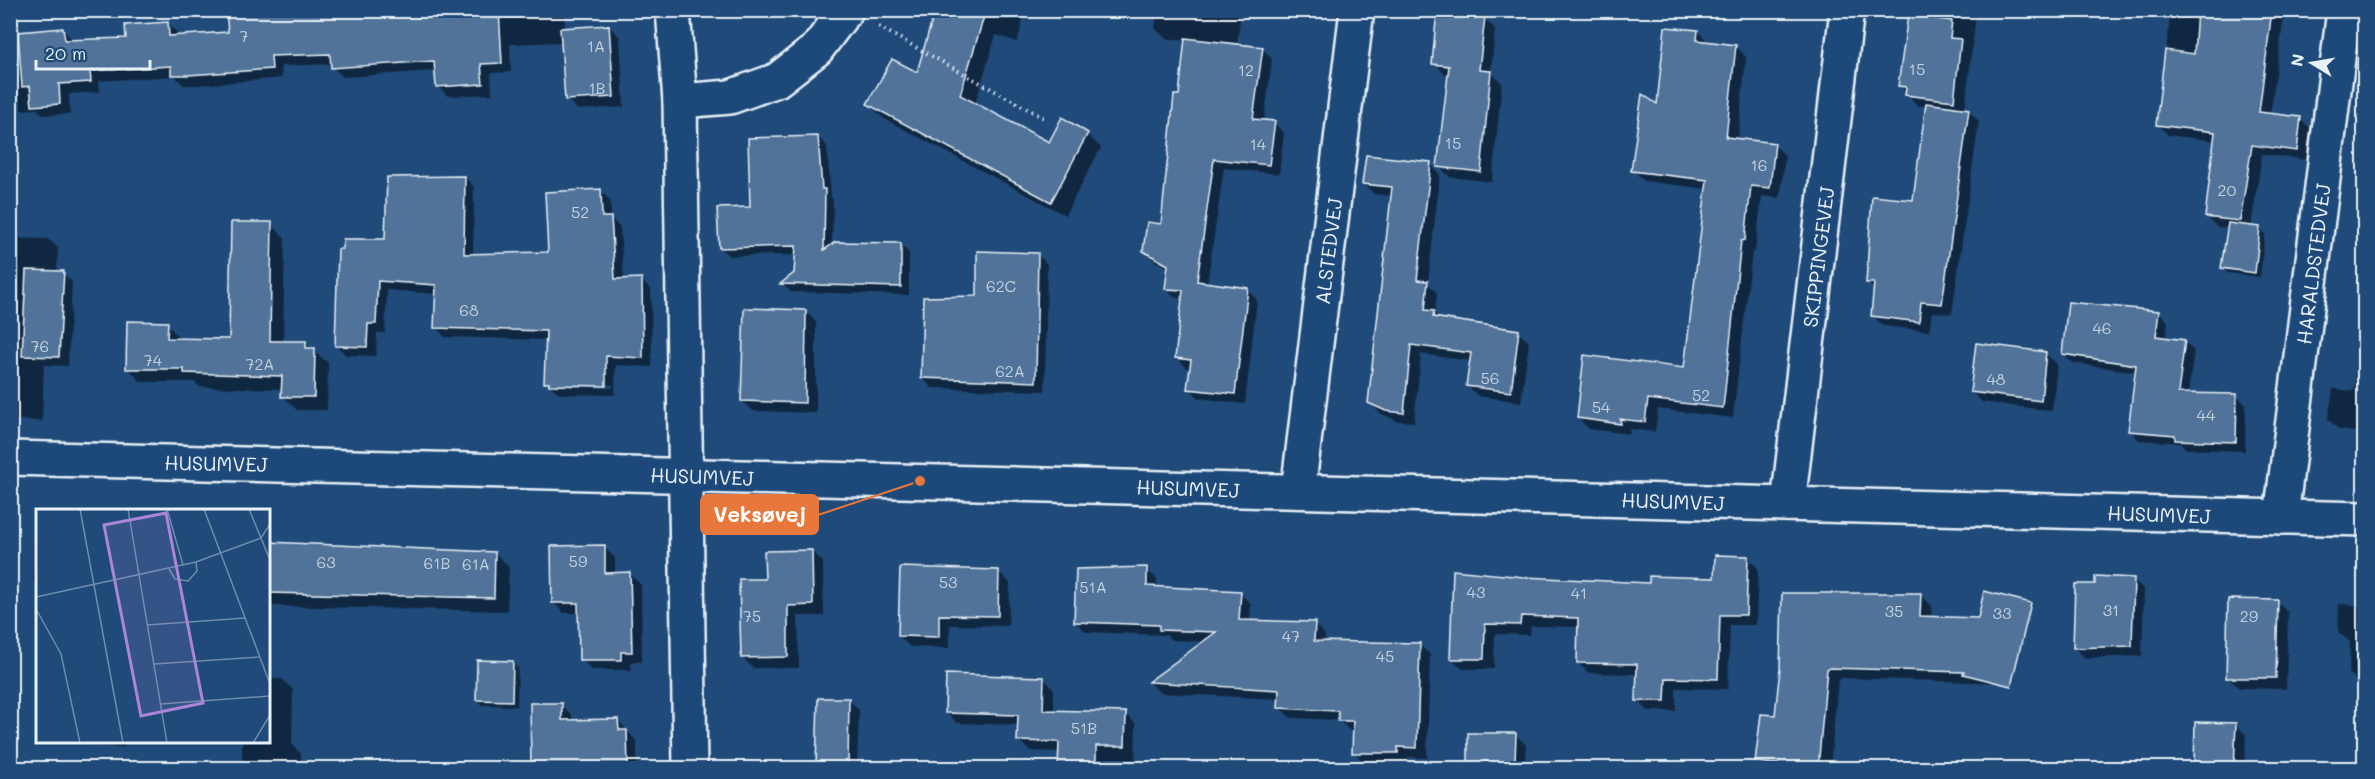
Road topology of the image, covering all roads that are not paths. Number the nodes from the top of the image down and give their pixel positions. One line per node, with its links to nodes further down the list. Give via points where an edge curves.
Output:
1 (673, 10): 6 (street)
2 (1357, 10): 9 (street, ALSTEDVEJ)
3 (1847, 10): 10 (street, SKIPPINGEVEJ)
4 (2344, 10): 11 (street, HARALDSTEDVEJ)
5 (858, 16): 6 (street, via 777,80 730,98)
6 (680, 101): 8 (street)
7 (10, 458): 8 (street, HUSUMVEJ)
8 (687, 475): 9 (street, HUSUMVEJ); 13 (street)
9 (1298, 491): 10 (street, HUSUMVEJ)
10 (1788, 504): 11 (street, HUSUMVEJ)
11 (2281, 517): 12 (street, HUSUMVEJ)
12 (2364, 519)
13 (690, 768)

